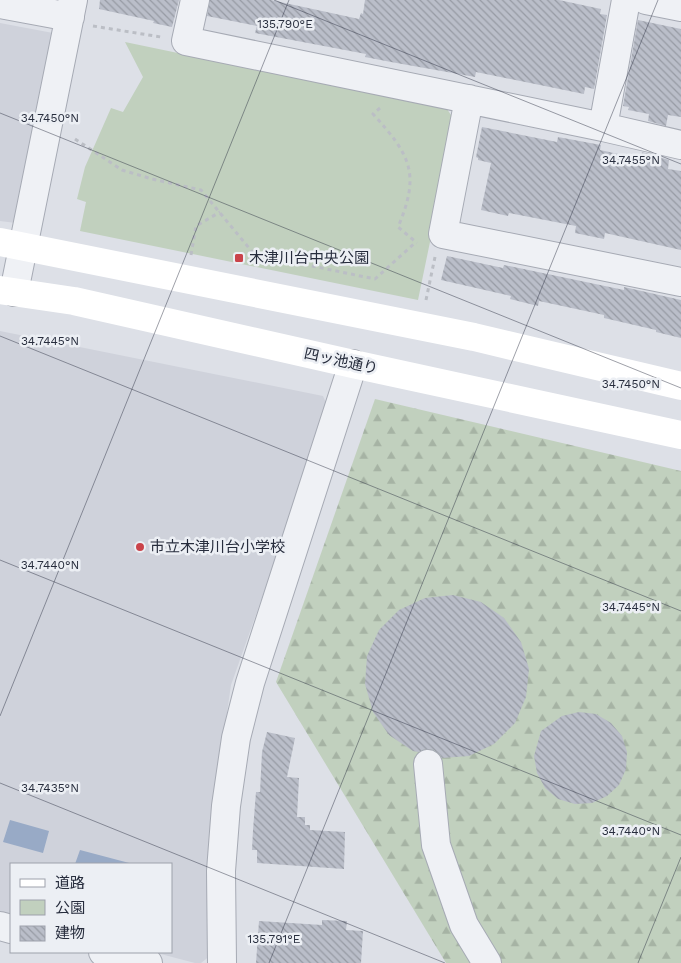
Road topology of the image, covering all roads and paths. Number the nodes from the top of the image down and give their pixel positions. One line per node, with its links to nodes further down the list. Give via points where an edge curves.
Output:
1 (195, 0): 7 (street)
2 (626, 0): 10 (street)
3 (646, 0): 5 (street)
4 (0, 4): 6 (street)
5 (681, 7)
6 (71, 12): 7 (path); 15 (street)
7 (186, 41): 8 (street)
8 (409, 87): 9 (street); 14 (path, via 373,114 392,135 411,174 408,204 398,227)
9 (469, 99): 10 (street); 16 (street)
10 (603, 127): 12 (street)
11 (75, 139): 13 (path, via 122,170 201,190)
12 (681, 145)
13 (220, 212): 14 (path, via 254,254 375,279); 17 (path, via 196,226)
14 (416, 242): 16 (path)
15 (12, 244): 19 (street); 22 (main road, via 474,337)
16 (432, 248): 18 (street); 20 (path)
17 (190, 261)
18 (681, 282)
19 (7, 291): 21 (main road, 四ッ池通り, via 74,301)
20 (425, 303)
21 (353, 364): 23 (main road, 四ッ池通り); 27 (street, via 250,683 236,738 221,871)
22 (681, 386)
23 (681, 436)
24 (428, 764): 28 (street, via 436,845 464,925)
25 (107, 953): 26 (street)
26 (148, 963)
27 (222, 963)
28 (487, 963)

